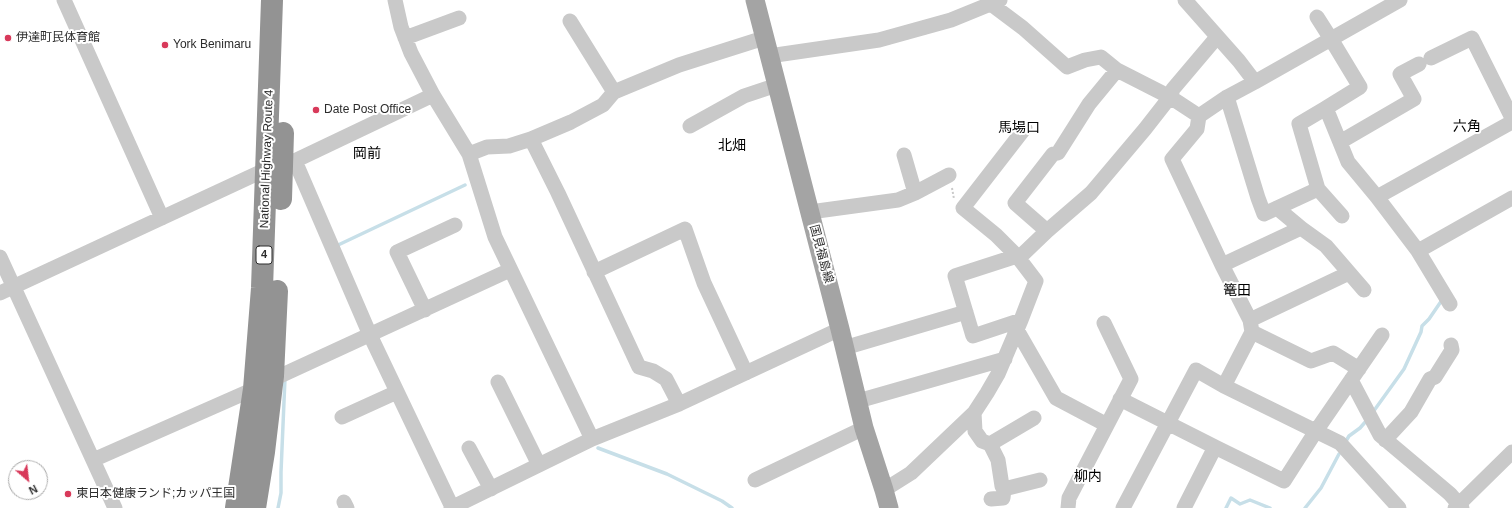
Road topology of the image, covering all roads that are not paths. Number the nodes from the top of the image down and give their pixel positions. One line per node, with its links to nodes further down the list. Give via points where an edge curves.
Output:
1 (64, 0): 43 (street)
2 (272, 0): 34 (highway, National Highway Route 4 / 4)
3 (287, 0): 34 (highway, National Highway Route 4 / 4)
4 (395, 0): 13 (street)
5 (755, 0): 14 (main road, 国見福島線)
6 (1185, 0): 12 (street)
7 (1400, 0): 15 (street)
8 (993, 1): 16 (street, via 951,20 879,40); 17 (street, via 1067,67 1101,57)
9 (1317, 17): 15 (street)
10 (459, 18): 13 (street)
11 (570, 21): 20 (street)
12 (1217, 37): 18 (street); 22 (street, via 1173,89)
13 (405, 38): 21 (street)
14 (764, 38): 16 (main road, 国見福島線); 20 (street, via 679,66)
15 (1330, 39): 18 (street); 24 (street, via 1360,86)
16 (769, 56): 19 (main road, 国見福島線)
17 (1117, 70): 22 (street); 46 (street, via 1089,104 1058,153 1053,154 1015,203)
18 (1255, 82): 23 (street)
19 (777, 86): 28 (street, via 744,96); 41 (main road, 国見福島線)
20 (614, 92): 30 (street, via 603,105)
21 (433, 95): 32 (street); 34 (street)
22 (1170, 97): 25 (street); 46 (street, via 1091,193)
23 (1227, 97): 25 (street); 40 (street, via 1264,214)
24 (1326, 108): 31 (street); 36 (street, via 1299,124)
25 (1199, 116): 50 (street, via 1197,129 1172,159)
26 (1512, 118): 31 (street, via 1472,38 1400,74 1414,99)
27 (1512, 122): 38 (street)
28 (690, 126)
29 (1025, 128): 48 (street, via 963,208)
30 (531, 139): 32 (street, via 509,146 487,147); 52 (street)
31 (1340, 142): 38 (street, via 1348,162)
32 (468, 154): 51 (street, via 495,237)
33 (904, 155): 37 (street)
34 (281, 166): 43 (street); 65 (street); 71 (highway, National Highway Route 4 / 4); 74 (highway, National Highway Route 4 / 4, via 262,288)
35 (949, 175): 37 (street)
36 (1318, 189): 40 (street); 42 (street)
37 (916, 193): 41 (street, via 898,200)
38 (1378, 197): 47 (street)
39 (1512, 198): 47 (street)
40 (1277, 208): 45 (street)
41 (810, 212): 63 (main road, 国見福島線)
42 (1342, 216)
43 (162, 218): 54 (street)
44 (455, 225): 58 (street, via 397,252)
45 (1301, 228): 50 (street); 53 (street, via 1326,246)
46 (1047, 231): 48 (street, via 1023,254)
47 (1418, 251): 57 (street)
48 (1017, 256): 59 (street, via 955,276); 61 (street, via 1036,281)
49 (0, 257): 54 (street)
50 (1222, 265): 62 (street)
51 (510, 270): 58 (street); 86 (street)
52 (594, 272): 69 (street, via 685,229 704,283); 78 (street, via 639,367 653,371 666,379)
53 (1349, 273): 55 (street); 62 (street)
54 (14, 287): 56 (street); 92 (street)
55 (1364, 290)
56 (0, 293)
57 (1450, 304)
58 (425, 310): 65 (street)
59 (966, 312): 61 (street, via 973,336); 67 (street)
60 (1104, 323): 76 (street, via 1131,379)
61 (1019, 325): 68 (street); 83 (street, via 1056,398)
62 (1251, 326): 70 (street, via 1311,361 1332,353); 73 (street)
63 (840, 329): 67 (main road, 国見福島線); 69 (street)
64 (1382, 335): 70 (street)
65 (372, 336): 71 (street, via 280,376); 75 (street)
66 (1451, 345): 87 (street, via 1452,350 1435,377 1430,379 1411,412)
67 (844, 348): 77 (main road, 国見福島線)
68 (1004, 359): 77 (street); 79 (street)
69 (746, 373): 78 (street)
70 (1355, 374): 85 (street); 87 (street, via 1369,415)
71 (273, 376): 103 (highway, National Highway Route 4 / 4)
72 (498, 382): 93 (street)
73 (1224, 386): 82 (street, via 1196,370); 85 (street)
74 (254, 389): 92 (street); 102 (highway, National Highway Route 4 / 4)
75 (397, 392): 80 (street); 104 (street)
76 (1120, 399): 82 (street); 83 (street)
77 (858, 401): 84 (main road, 国見福島線)
78 (679, 404): 86 (street)
79 (974, 413): 88 (street, via 976,431 982,441); 98 (street)
80 (342, 417)
81 (1034, 418): 88 (street)
82 (1167, 423): 89 (street); 106 (street)
83 (1107, 425): 105 (street, via 1069,498)
84 (864, 428): 94 (street); 98 (main road, 国見福島線)
85 (1316, 431): 89 (street, via 1284,482); 108 (street, via 1340,443)
86 (592, 439): 93 (street)
87 (1385, 440): 100 (street, via 1450,494)
88 (990, 444): 97 (street, via 998,460)
89 (1215, 447): 107 (street)
90 (469, 448): 96 (street)
91 (1512, 452): 100 (street)
92 (93, 460): 101 (street)
93 (539, 465): 96 (street)
94 (755, 480)
95 (1040, 480): 97 (street)
96 (491, 489): 104 (street)
97 (1004, 489): 99 (street, via 1003,498)
98 (886, 499)
99 (991, 499)
100 (1459, 507)
101 (115, 508)
102 (236, 508)
103 (255, 508)
104 (452, 508)
105 (1068, 508)
106 (1123, 508)
107 (1184, 508)
108 (1399, 508)

